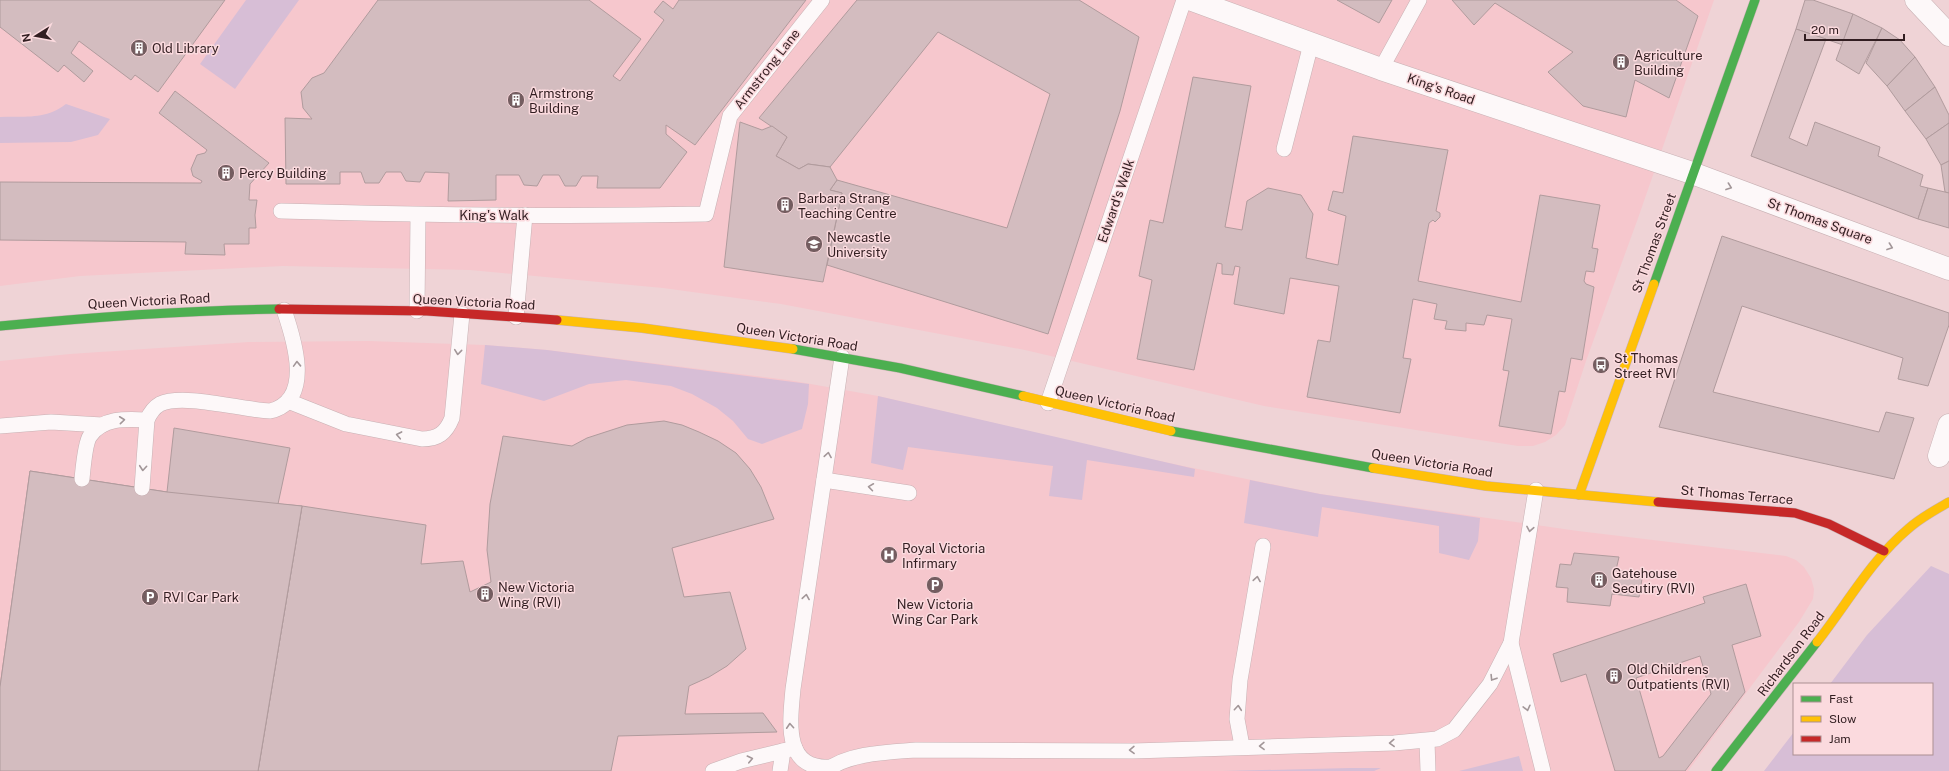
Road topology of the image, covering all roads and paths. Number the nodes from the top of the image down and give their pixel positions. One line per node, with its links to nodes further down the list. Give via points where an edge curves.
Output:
1 (822, 0): 13 (lane, Armstrong Lane, via 730,116)
2 (1184, 0): 24 (lane, Edward's Walk)
3 (1192, 0): 8 (street, King's Road)
4 (1418, 0): 9 (lane)
5 (1755, 0): 11 (street, St Thomas Street)
6 (1916, 0): 7 (street)
7 (1949, 35)
8 (1311, 44): 9 (street, King's Road); 10 (lane)
9 (1382, 70): 11 (street, King's Road)
10 (1284, 149)
11 (1692, 174): 16 (street, St Thomas Square, one-way to 16); 35 (street, St Thomas Street)
12 (281, 211): 14 (lane, King's Walk)
13 (706, 214): 15 (lane, King's Walk)
14 (418, 215): 15 (lane, King's Walk); 18 (lane)
15 (524, 215): 20 (lane)
16 (1949, 269)
17 (284, 310): 18 (street, Queen Victoria Road); 21 (street, Queen Victoria Road, via 111,314); 23 (lane, one-way to 17, via 293,392 298,366)
18 (417, 311): 19 (street, Queen Victoria Road)
19 (462, 314): 20 (street, Queen Victoria Road); 23 (lane, one-way to 23, via 452,418 442,435 422,439 346,424)
20 (516, 317): 22 (street, Queen Victoria Road, via 689,334)
21 (0, 326)
22 (842, 357): 24 (street, Queen Victoria Road); 31 (lane, one-way to 22)
23 (288, 401): 25 (lane, via 278,409 270,411 171,401 152,410)
24 (1048, 403): 33 (street, Queen Victoria Road, via 1232,444 1482,485)
25 (147, 420): 26 (lane, one-way to 25, via 120,419); 32 (lane, one-way to 32)
26 (102, 425): 28 (lane, via 51,422); 30 (lane, via 89,437)
27 (1949, 425): 29 (street)
28 (0, 426)
29 (1939, 456)
30 (82, 479)
31 (824, 480): 34 (lane, one-way to 31); 42 (lane, one-way to 31, via 793,689)
32 (142, 488)
33 (1536, 490): 35 (street, Queen Victoria Road); 39 (lane, one-way to 39)
34 (909, 493)
35 (1579, 495): 38 (street, St Thomas Terrace, via 1795,513 1832,524)
36 (1949, 502): 38 (street, Richardson Road, via 1912,524)
37 (1263, 546): 41 (lane, one-way to 37, via 1237,719 1240,680)
38 (1884, 551): 48 (street, Richardson Road)
39 (1511, 643): 40 (lane, one-way to 40, via 1490,684 1454,730); 47 (lane, one-way to 47)
40 (1427, 741): 41 (lane, one-way to 41); 46 (lane)
41 (1242, 746): 43 (lane, one-way to 43, via 1133,750 916,750 847,760)
42 (789, 750): 43 (lane, via 808,764); 44 (lane, one-way to 42, via 741,761); 45 (lane)
43 (829, 769)
44 (713, 771)
45 (780, 771)
46 (1428, 771)
47 (1543, 771)
48 (1716, 771)

